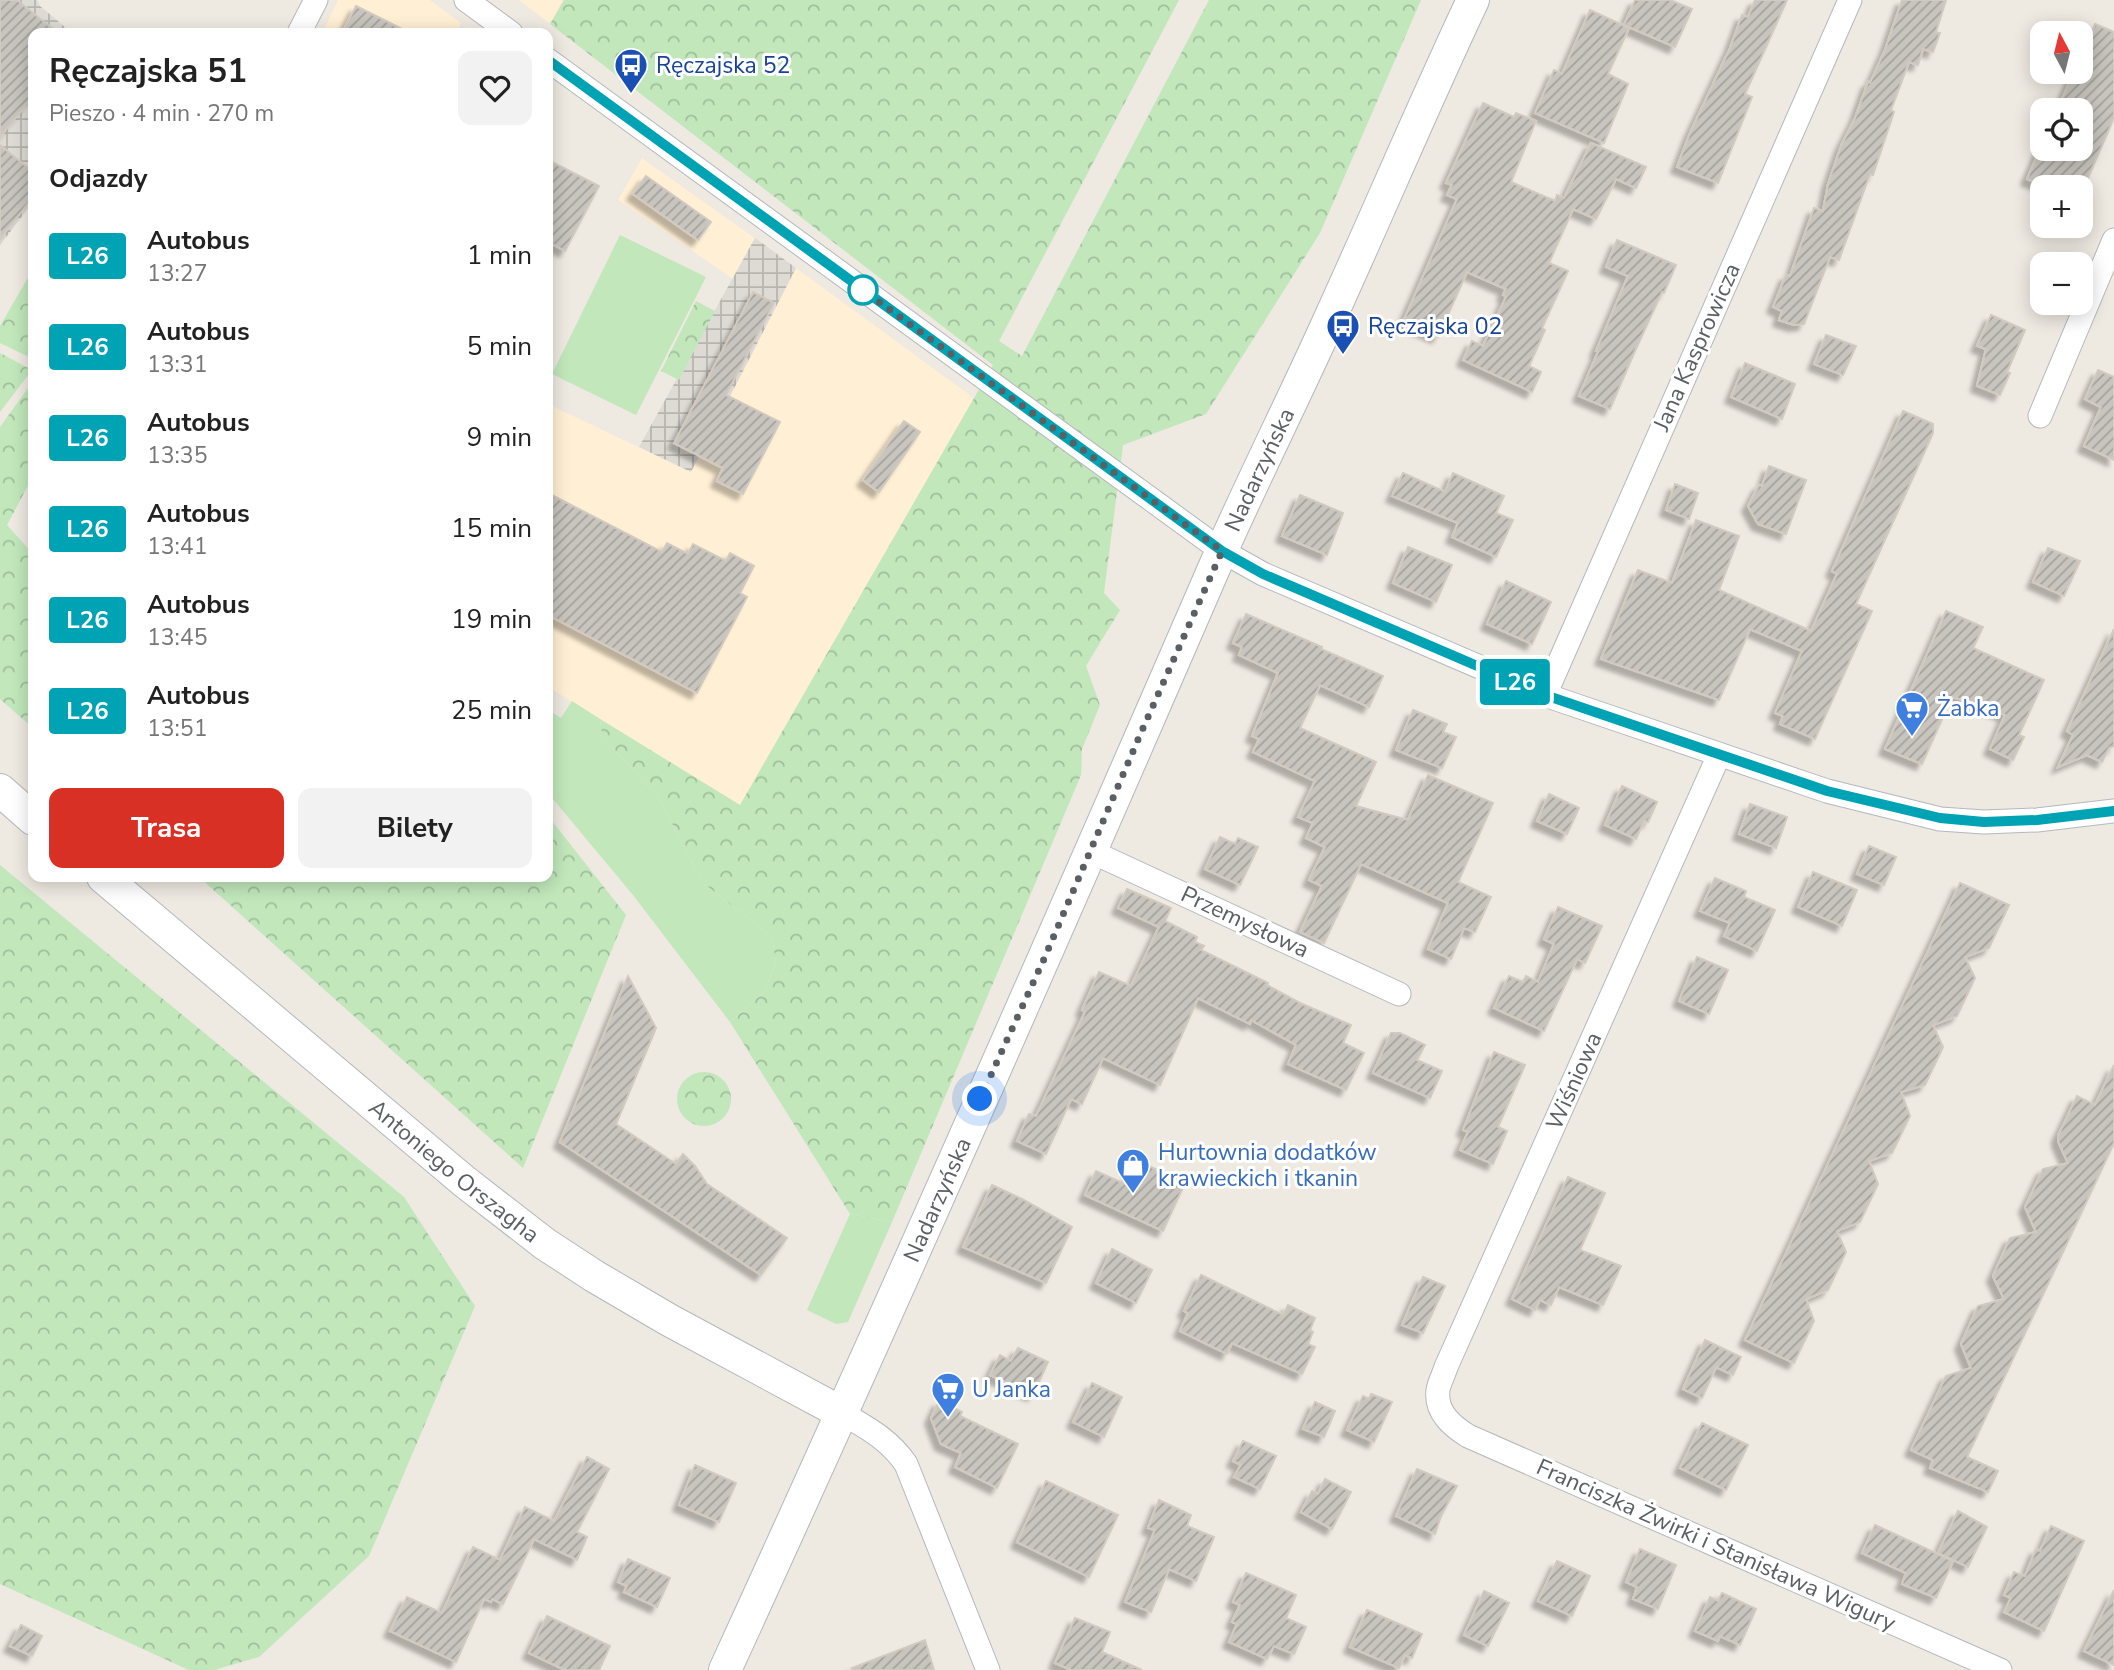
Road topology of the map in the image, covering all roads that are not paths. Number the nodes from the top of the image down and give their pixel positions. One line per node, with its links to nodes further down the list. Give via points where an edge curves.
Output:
1 (316, 0): 5 (street)
2 (466, 0): 6 (street)
3 (1473, 0): 10 (main road, Nadarzyńska)
4 (1850, 0): 11 (street, Jana Kasprowicza)
5 (302, 28)
6 (504, 28)
7 (553, 64): 10 (street)
8 (2114, 240): 9 (street)
9 (2040, 416)
10 (1222, 551): 11 (street, via 1263,574); 16 (main road, Nadarzyńska)
11 (1545, 695): 12 (street)
12 (1719, 755): 14 (street, via 1827,791 1940,818 2037,820); 19 (street, Wiśniowa, via 1446,1367 1438,1391)
13 (0, 790): 15 (main road)
14 (2114, 811)
15 (28, 815)
16 (1090, 851): 18 (street, Przemysłowa); 20 (main road, Nadarzyńska)
17 (109, 882): 20 (main road, Antoniego Orszagha, via 545,1244 669,1320)
18 (1399, 994)
19 (1441, 1409): 23 (street, Franciszka Żwirki i Stanisława Wigury, via 1452,1426 1468,1436)
20 (842, 1413): 21 (main road, Nadarzyńska); 22 (street, via 882,1437 906,1464)
21 (725, 1670)
22 (988, 1670)
23 (2000, 1670)

